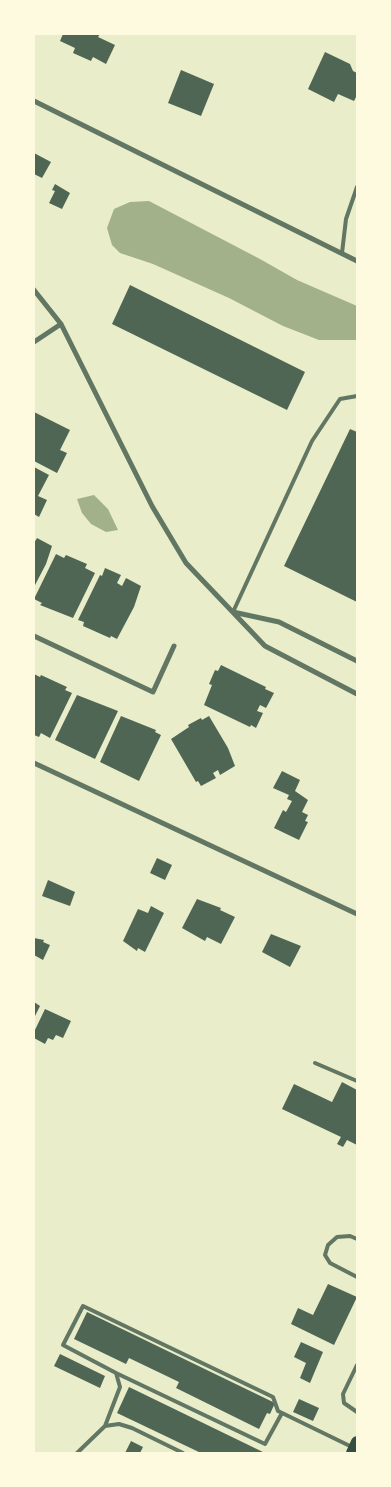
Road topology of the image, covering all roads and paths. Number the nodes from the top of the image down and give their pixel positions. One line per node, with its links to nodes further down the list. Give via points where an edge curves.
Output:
1 (34, 101): 5 (street)
2 (357, 188): 3 (lane)
3 (352, 198): 4 (lane); 5 (lane)
4 (357, 200)
5 (342, 253): 6 (street)
6 (357, 261)
7 (34, 290): 8 (street)
8 (60, 324): 9 (street); 11 (street, via 156,514 186,563)
9 (34, 342)
10 (357, 396): 11 (lane, via 340,399 312,441)
11 (232, 612): 14 (street, via 279,622); 15 (street, via 265,646)
12 (34, 636): 13 (street, via 153,692)
13 (174, 646)
14 (357, 660)
15 (357, 694)
16 (34, 762): 17 (street)
17 (357, 914)
18 (316, 1063): 19 (lane)
19 (357, 1082)
20 (357, 1240): 21 (lane, via 350,1236 337,1237 328,1245 326,1255 330,1263)
21 (357, 1278)
22 (357, 1365): 24 (lane)
23 (116, 1373): 26 (lane, via 265,1444); 26 (lane, via 63,1345 83,1306 273,1397 278,1411); 28 (lane, via 120,1387)
24 (352, 1375): 25 (lane); 27 (lane, via 343,1394 344,1403)
25 (357, 1378)
26 (282, 1412): 29 (lane)
27 (357, 1412)
28 (105, 1426): 30 (lane); 31 (lane, via 119,1424 132,1428)
29 (355, 1449)
30 (77, 1453)
31 (183, 1453)

